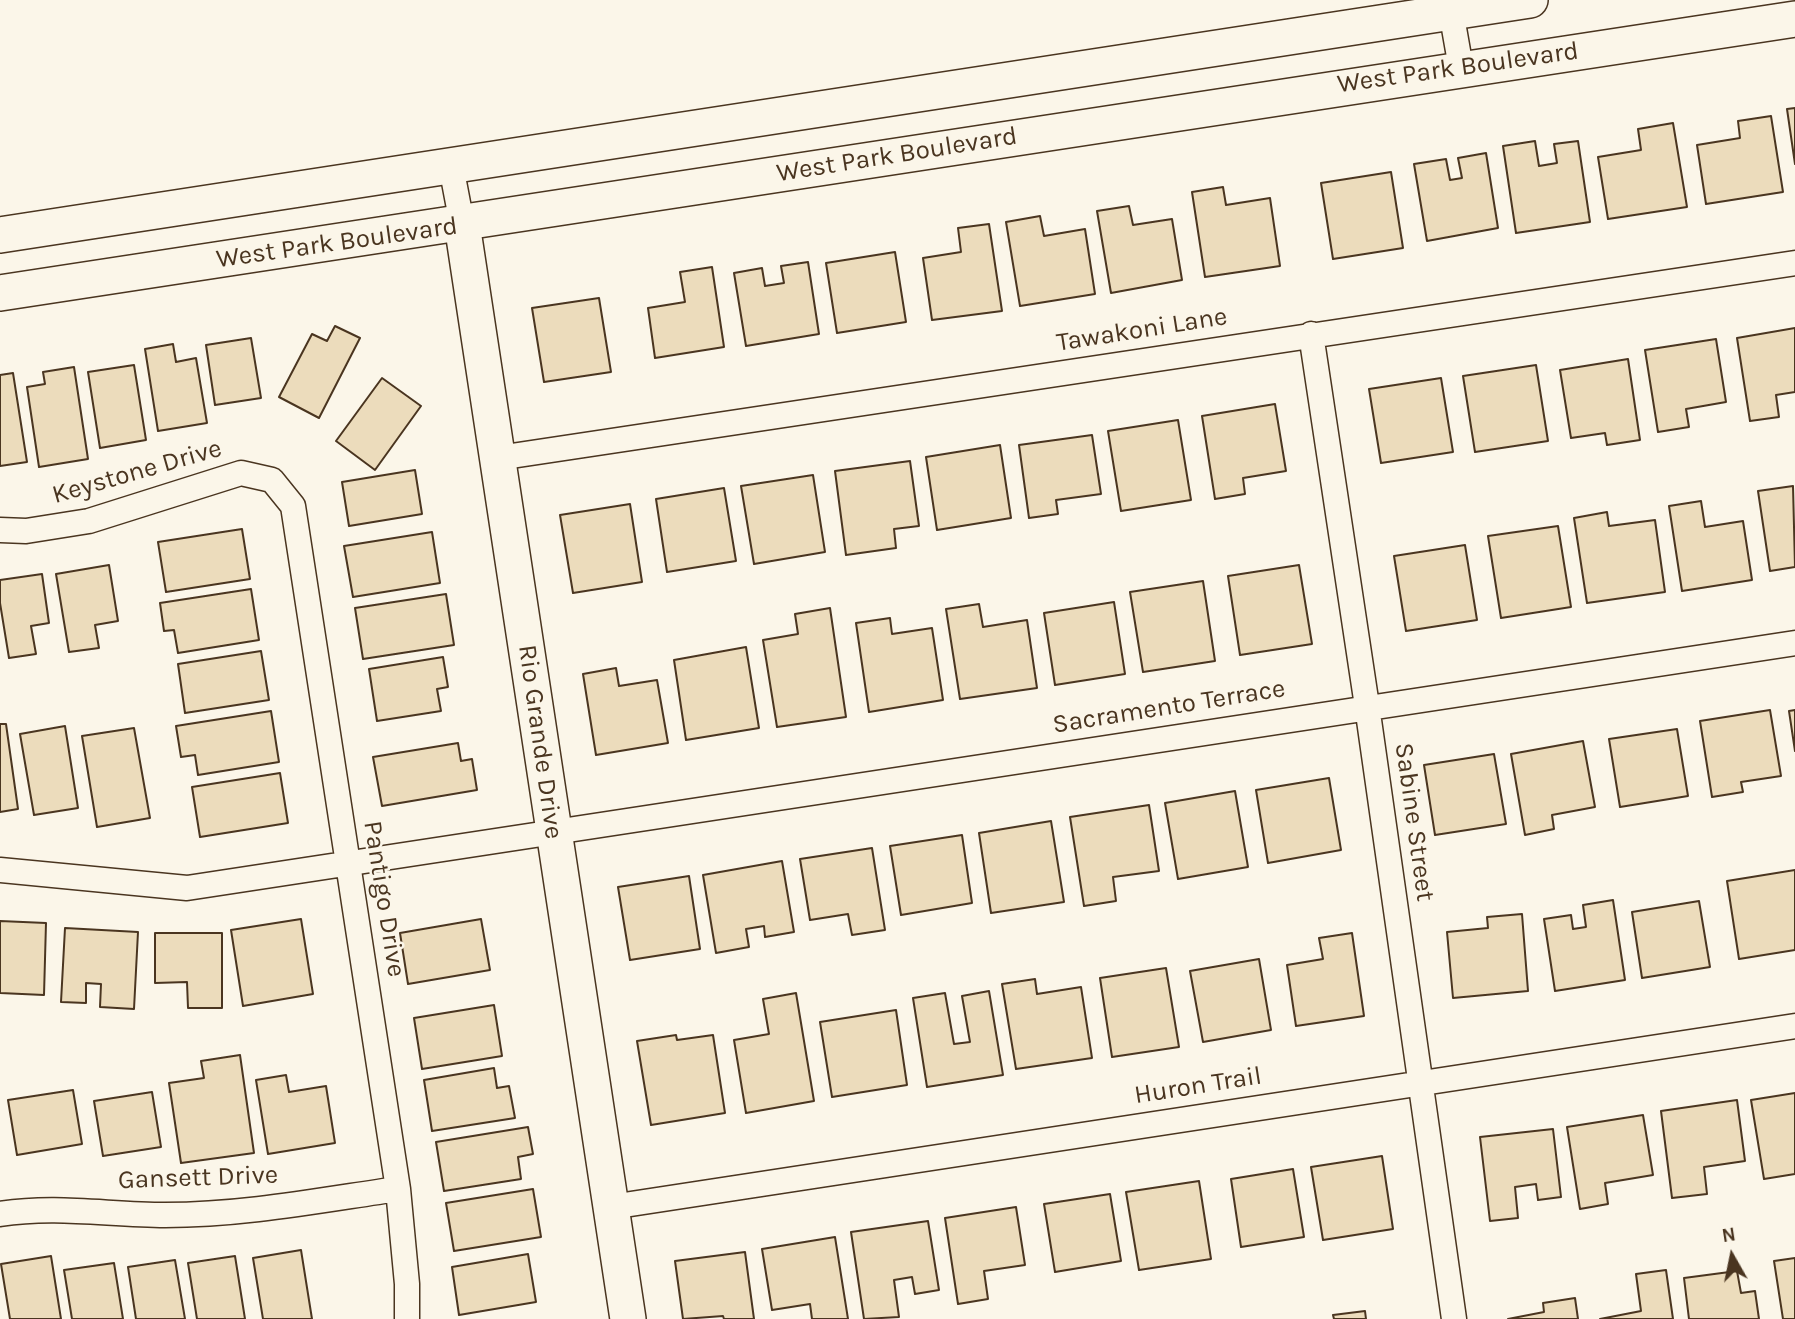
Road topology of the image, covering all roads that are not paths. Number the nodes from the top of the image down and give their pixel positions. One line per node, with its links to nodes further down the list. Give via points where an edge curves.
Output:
1 (1530, 0): 2 (main road)
2 (1450, 6): 4 (street); 5 (main road)
3 (1795, 19): 4 (main road, West Park Boulevard)
4 (1461, 68): 6 (main road, West Park Boulevard)
5 (452, 166): 6 (street, Rio Grande Drive); 7 (main road)
6 (462, 224): 9 (main road, West Park Boulevard); 11 (main road, Rio Grande Drive)
7 (12, 233): 9 (main road)
8 (1795, 263): 10 (street, Tawakoni Lane)
9 (16, 291)
10 (1311, 334): 11 (street, Tawakoni Lane); 15 (street, Sabine Street)
11 (498, 458): 16 (main road, Rio Grande Drive)
12 (284, 491): 13 (street, Keystone Drive, via 272,480 241,473 89,522); 17 (street, Pantigo Drive, via 293,506)
13 (0, 530)
14 (1795, 643): 15 (street, Sacramento Terrace)
15 (1367, 706): 16 (street, Sacramento Terrace); 20 (street, Sabine Street)
16 (553, 834): 17 (street, Sacramento Terrace); 22 (main road, Rio Grande Drive)
17 (349, 864): 18 (street, Sacramento Terrace, via 187,888); 21 (street, Pantigo Drive)
18 (0, 870)
19 (1795, 1026): 20 (street, Huron Trail)
20 (1420, 1082): 22 (street, Huron Trail); 26 (street, Sabine Street)
21 (398, 1189): 23 (street, Gansett Drive, via 246,1212 164,1215 39,1208); 24 (street, Pantigo Drive)
22 (611, 1208): 25 (main road, Rio Grande Drive)
23 (0, 1214)
24 (407, 1319)
25 (628, 1319)
26 (1454, 1319)

